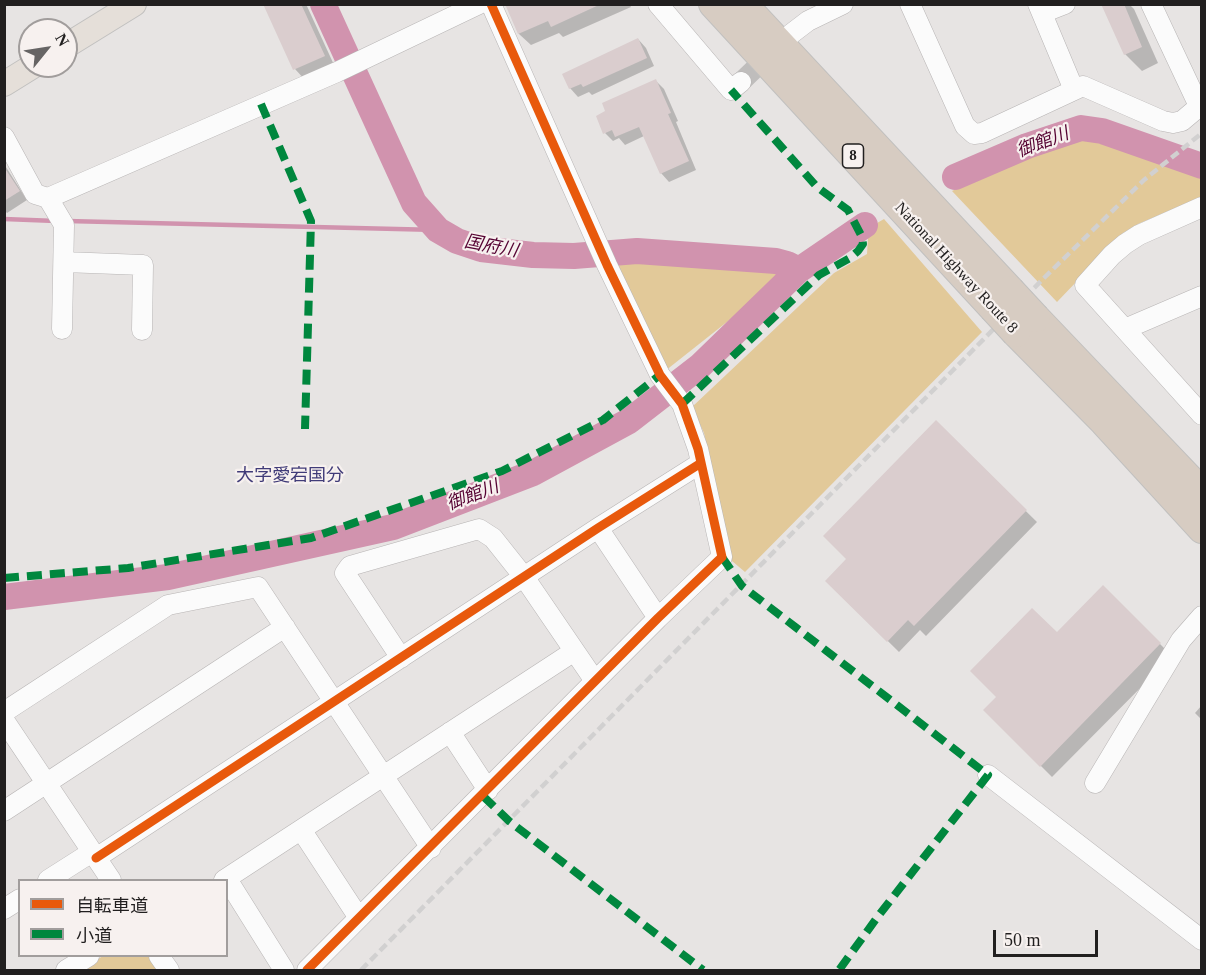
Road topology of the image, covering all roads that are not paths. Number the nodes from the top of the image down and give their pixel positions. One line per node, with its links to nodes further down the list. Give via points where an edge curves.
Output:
1 (134, 4): 13 (main road)
2 (479, 4): 20 (street, via 336,72)
3 (491, 4): 30 (street, via 607,265 660,375 682,404)
4 (658, 4): 15 (street, via 731,90)
5 (712, 4): 24 (highway, National Highway Route 8 / 8)
6 (743, 4): 24 (highway, National Highway Route 8 / 8)
7 (843, 4): 12 (street)
8 (910, 4): 17 (street, via 970,132 982,133)
9 (1065, 4): 11 (street)
10 (1152, 4): 18 (street)
11 (1040, 9): 17 (street)
12 (791, 33)
13 (78, 39)
14 (18, 75): 16 (main road)
15 (741, 82)
16 (4, 84)
17 (1074, 90): 18 (street, via 1083,86 1173,123 1182,121)
18 (1200, 105)
19 (4, 137): 20 (street, via 35,194)
20 (48, 198): 22 (street, via 64,225)
21 (1202, 207): 27 (street, via 1125,244 1085,285)
22 (64, 262): 26 (street); 28 (street, via 143,265)
23 (1202, 297): 27 (street)
24 (1002, 299): 25 (highway, National Highway Route 8 / 8, bridge)
25 (1026, 325): 31 (highway, National Highway Route 8 / 8); 33 (highway, National Highway Route 8 / 8, via 1104,422)
26 (62, 329)
27 (1125, 329): 29 (street)
28 (142, 330)
29 (1199, 408)
30 (701, 463): 32 (street); 36 (street, via 722,557)
31 (1202, 492)
32 (598, 528): 34 (street); 36 (street)
33 (1202, 529)
34 (524, 577): 38 (street); 39 (street); 39 (street, via 493,538 479,529 350,566 345,573)
35 (1202, 616): 48 (street, via 1181,640)
36 (658, 618): 40 (street)
37 (285, 627): 41 (street); 42 (street, via 258,586 168,605); 47 (street)
38 (573, 652): 40 (street); 44 (street)
39 (401, 658): 41 (street)
40 (594, 681): 49 (street)
41 (333, 701): 46 (street); 53 (street)
42 (4, 712)
43 (4, 720): 47 (street)
44 (450, 732): 46 (street); 49 (street)
45 (988, 775): 61 (street)
46 (382, 776): 51 (street); 52 (street)
47 (46, 783): 50 (street); 53 (street)
48 (1095, 783)
49 (488, 790): 52 (street)
50 (4, 811)
51 (302, 831): 56 (street); 60 (street)
52 (431, 848): 60 (street)
53 (94, 855): 54 (street); 55 (street)
54 (50, 879)
55 (110, 879)
56 (227, 879)
57 (228, 885): 66 (street)
58 (18, 900): 59 (street)
59 (4, 909)
60 (358, 918): 67 (street)
61 (1202, 940)
62 (87, 957): 64 (street)
63 (160, 957): 65 (street)
64 (66, 970)
65 (169, 970)
66 (284, 970)
67 (308, 970)

